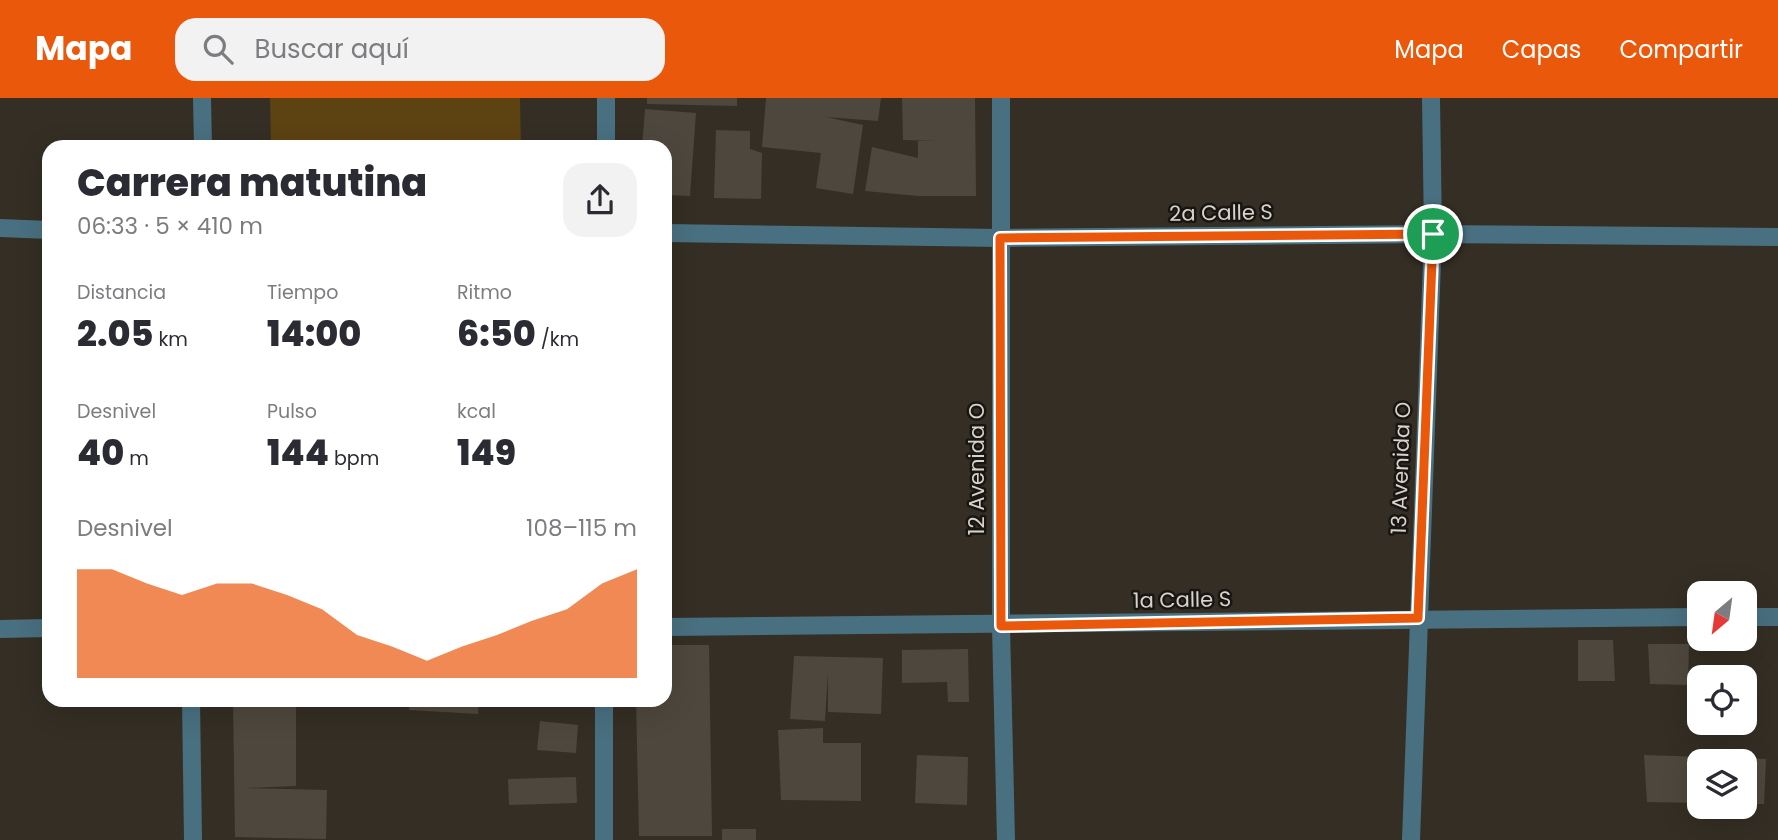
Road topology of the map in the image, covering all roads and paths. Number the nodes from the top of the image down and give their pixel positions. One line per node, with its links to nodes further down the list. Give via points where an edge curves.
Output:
1 (202, 98): 5 (street)
2 (606, 98): 6 (street)
3 (1001, 98): 12 (street, 12 Avenida O)
4 (1431, 98): 10 (street, 13 Avenida O)
5 (203, 140)
6 (606, 140)
7 (0, 228): 8 (street)
8 (42, 230)
9 (672, 233): 12 (street, 2a Calle S)
10 (1433, 234): 11 (street, 2a Calle S); 12 (street, 2a Calle S); 16 (street, 13 Avenida O)
11 (1778, 237)
12 (1000, 238): 17 (street, 12 Avenida O)
13 (1687, 617): 16 (street, 1a Calle S)
14 (1757, 617): 15 (street)
15 (1778, 617)
16 (1418, 618): 17 (street, 1a Calle S); 26 (street, 13 Avenida O)
17 (1001, 626): 18 (street, 1a Calle S); 25 (street, 12 Avenida O)
18 (672, 627)
19 (42, 628): 20 (street)
20 (0, 629)
21 (191, 707): 23 (street)
22 (604, 707): 24 (street)
23 (193, 840)
24 (604, 840)
25 (1006, 840)
26 (1410, 840)

